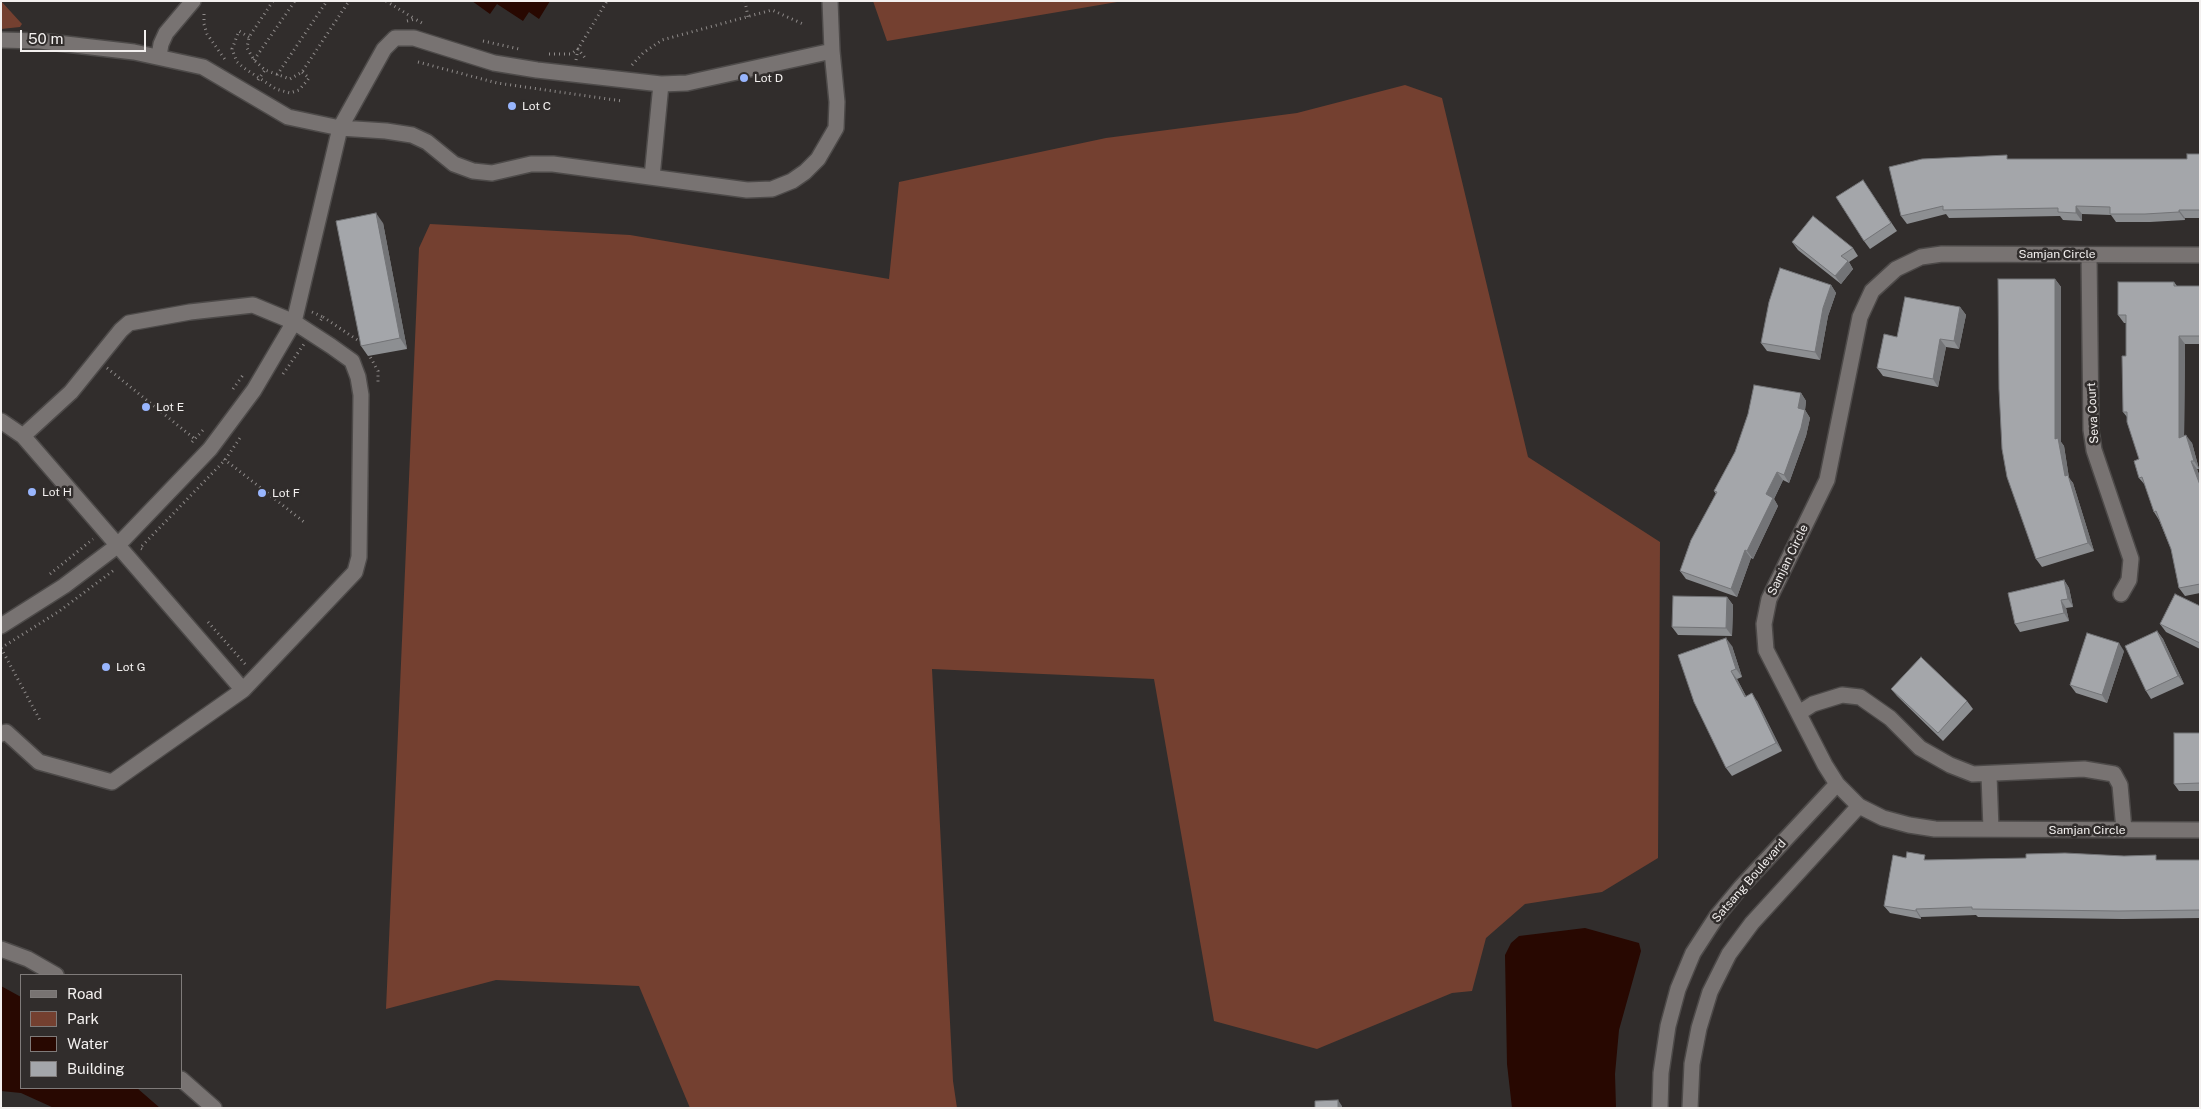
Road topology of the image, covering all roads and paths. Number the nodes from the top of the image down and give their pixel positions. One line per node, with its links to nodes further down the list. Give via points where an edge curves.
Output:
1 (273, 1): 15 (path)
2 (295, 1): 23 (path)
3 (326, 1): 31 (path)
4 (349, 1): 29 (path)
5 (386, 1): 11 (path)
6 (607, 1): 18 (path)
7 (745, 1): 10 (path)
8 (830, 1): 20 (street)
9 (200, 5): 22 (street, via 166,33); 26 (path, via 207,34)
10 (748, 17): 13 (path, via 772,10); 27 (path, via 662,40 632,65)
11 (415, 19): 12 (path); 14 (path)
12 (401, 22)
13 (803, 24)
14 (427, 25)
15 (249, 37): 23 (path, via 247,48); 29 (path, via 239,31 233,43 233,54 240,66 259,79 290,93 299,90 309,78)
16 (474, 39): 19 (path)
17 (1, 40): 22 (street, via 40,40)
18 (578, 49): 21 (path, via 571,54); 24 (path, via 587,60); 30 (path)
19 (527, 51)
20 (832, 51): 33 (street, via 687,83); 37 (street, via 836,128 818,159 805,172 772,189 747,190)
21 (545, 54)
22 (159, 56): 36 (street, via 203,67 288,117)
23 (254, 60): 28 (path)
24 (596, 61)
25 (418, 62): 34 (path, via 497,83)
26 (229, 64)
27 (623, 64)
28 (265, 70): 31 (path); 32 (path)
29 (302, 72): 31 (path, via 290,79)
30 (574, 74): 33 (street); 34 (path); 36 (street, via 494,63 414,38 395,38 384,48)
31 (277, 75)
32 (260, 76)
33 (661, 84): 37 (street)
34 (572, 94): 35 (path)
35 (622, 101)
36 (340, 128): 37 (street, via 412,135 427,142 454,164 473,171 492,173 532,164 552,164); 40 (street)
37 (652, 177)
38 (2089, 254): 39 (street, Samjan Circle); 54 (street, Seva Court, via 2092,430 2094,450 2131,560 2129,580); 58 (street, Samjan Circle, via 1942,254 1921,257 1896,269 1872,291 1860,317 1827,480 1769,599 1764,624 1766,650)
39 (2200, 255)
40 (294, 322): 41 (street, via 253,305 130,323); 49 (street, via 254,390); 57 (street, via 352,361 358,377 361,395 359,557 355,572)
41 (97, 360): 46 (street, via 71,392); 47 (path)
42 (248, 367): 43 (path)
43 (231, 392)
44 (1, 421): 46 (street)
45 (207, 424): 47 (path)
46 (24, 436): 52 (street)
47 (195, 439): 48 (path); 49 (path)
48 (189, 446)
49 (210, 450): 50 (path, via 255,481); 52 (street)
50 (304, 522)
51 (94, 538): 53 (path)
52 (117, 546): 55 (street, via 64,586); 57 (street)
53 (43, 579)
54 (2121, 594)
55 (1, 626)
56 (2, 648): 59 (path)
57 (243, 690): 60 (street, via 112,782 39,762 6,732)
58 (1798, 713): 61 (street, via 1813,704 1842,695 1860,696 1885,713 1920,748 1973,774); 62 (street, Samjan Circle)
59 (41, 722)
60 (1, 734)
61 (1990, 775): 64 (street); 65 (street, via 2084,769 2114,774 2124,802)
62 (1837, 784): 63 (street, Samjan Circle); 71 (street, Satsang Boulevard, via 1741,887 1693,953 1678,989 1668,1026)
63 (1859, 806): 64 (street, Samjan Circle, via 1909,826); 72 (street, via 1752,923 1729,954 1710,992 1699,1028 1692,1064)
64 (1991, 830): 65 (street, Samjan Circle)
65 (2124, 830): 66 (street, Samjan Circle)
66 (2200, 830)
67 (1, 949): 68 (street)
68 (54, 974)
69 (182, 1080): 70 (street)
70 (214, 1108)
71 (1660, 1108)
72 (1690, 1108)

